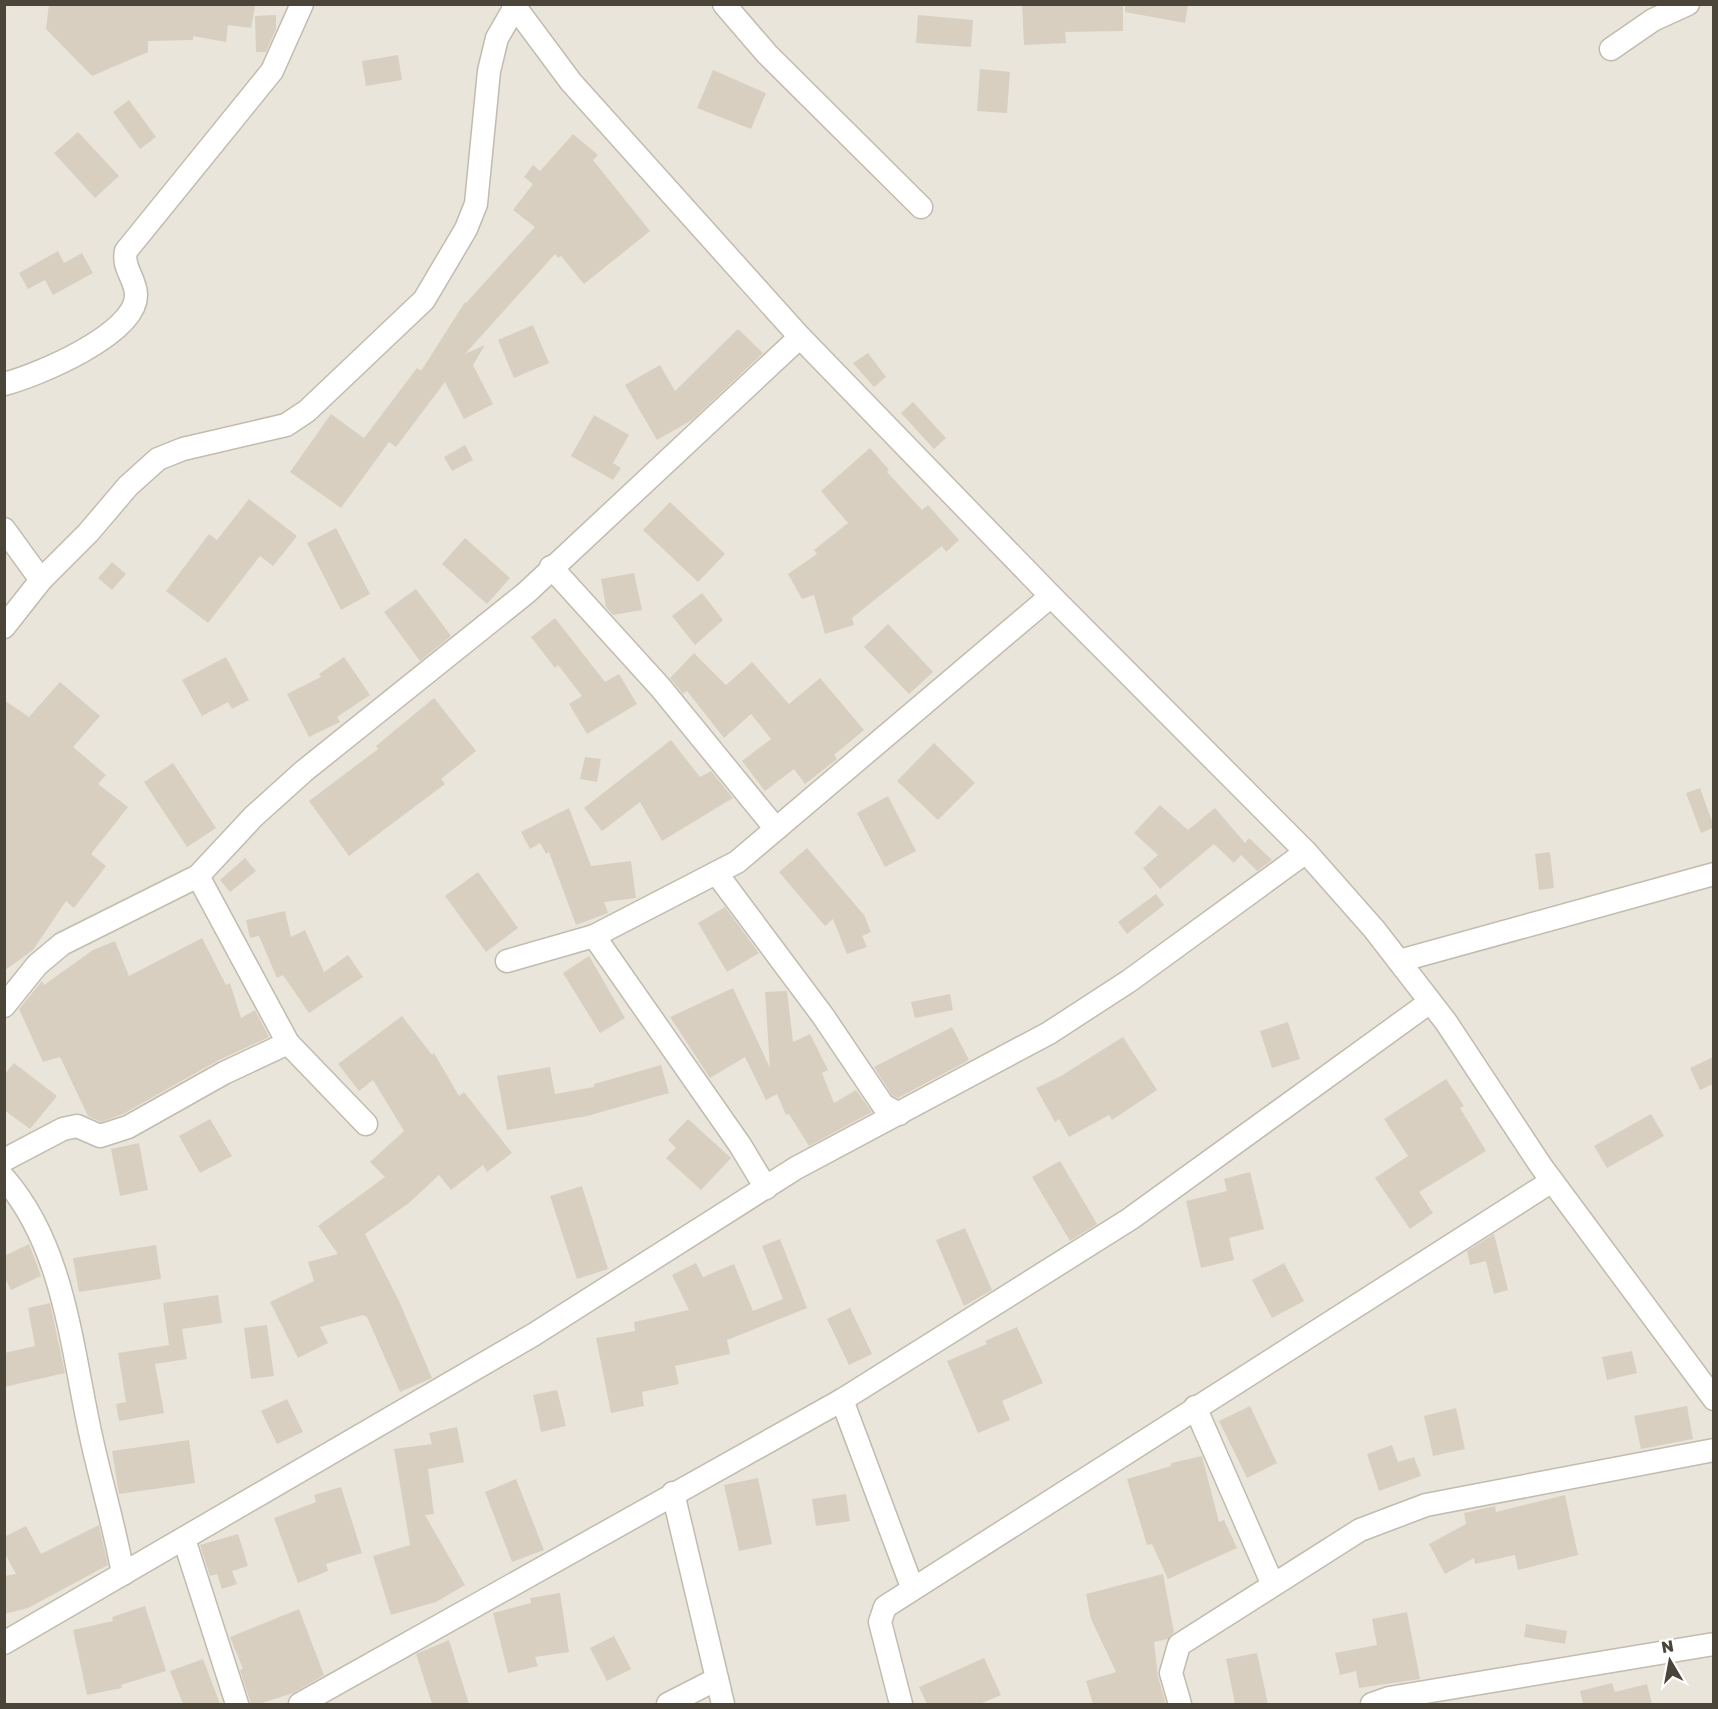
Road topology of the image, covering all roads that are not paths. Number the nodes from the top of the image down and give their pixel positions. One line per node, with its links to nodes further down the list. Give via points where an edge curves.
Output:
1 (303, 4): 8 (street, via 272,71 126,251 124,260 136,294 134,306 123,320 85,352 33,377)
2 (724, 4): 6 (street, via 767,54)
3 (1688, 4): 5 (street, via 1653,20)
4 (514, 6): 7 (street, via 571,82); 11 (street, via 497,38 489,71 476,204 466,229 424,300 307,411 286,425 183,449 158,459)
5 (1611, 49)
6 (921, 207)
7 (800, 337): 10 (street); 12 (street)
8 (4, 384)
9 (4, 529): 11 (street)
10 (551, 567): 14 (street, via 660,687); 18 (street, via 473,637 304,771 254,816)
11 (42, 580): 13 (street)
12 (1051, 596): 14 (street); 15 (street)
13 (4, 627)
14 (776, 829): 16 (street)
15 (1306, 852): 21 (street); 25 (street, via 1120,987 1048,1033)
16 (717, 874): 19 (street); 25 (street, via 823,1016 883,1105)
17 (1713, 874): 21 (street)
18 (198, 876): 23 (street, via 62,944 37,965); 24 (street)
19 (594, 936): 20 (street); 30 (street)
20 (507, 961)
21 (1399, 961): 22 (street)
22 (1430, 1002): 29 (street); 31 (street, via 1130,1219)
23 (4, 1006)
24 (288, 1044): 26 (street); 27 (street, via 224,1072 128,1127 100,1136 77,1126 63,1129)
25 (899, 1114): 30 (street)
26 (366, 1124)
27 (4, 1160)
28 (4, 1178): 37 (street, via 52,1261)
29 (1552, 1181): 32 (street); 33 (street)
30 (766, 1188): 36 (street, via 533,1335)
31 (842, 1400): 35 (street); 39 (street)
32 (1713, 1400)
33 (1194, 1407): 38 (street); 39 (street)
34 (1713, 1450): 38 (street, via 1426,1505 1360,1530)
35 (673, 1493): 42 (street); 44 (street)
36 (184, 1539): 37 (street); 43 (street)
37 (123, 1574): 40 (street)
38 (1273, 1585): 48 (street, via 1179,1645 1171,1673)
39 (912, 1587): 47 (street, via 885,1607 880,1622)
40 (4, 1643)
41 (1713, 1644): 49 (street)
42 (717, 1679): 45 (street); 46 (street)
43 (237, 1704)
44 (300, 1704)
45 (668, 1704)
46 (723, 1704)
47 (901, 1704)
48 (1180, 1704)
49 (1372, 1704)

